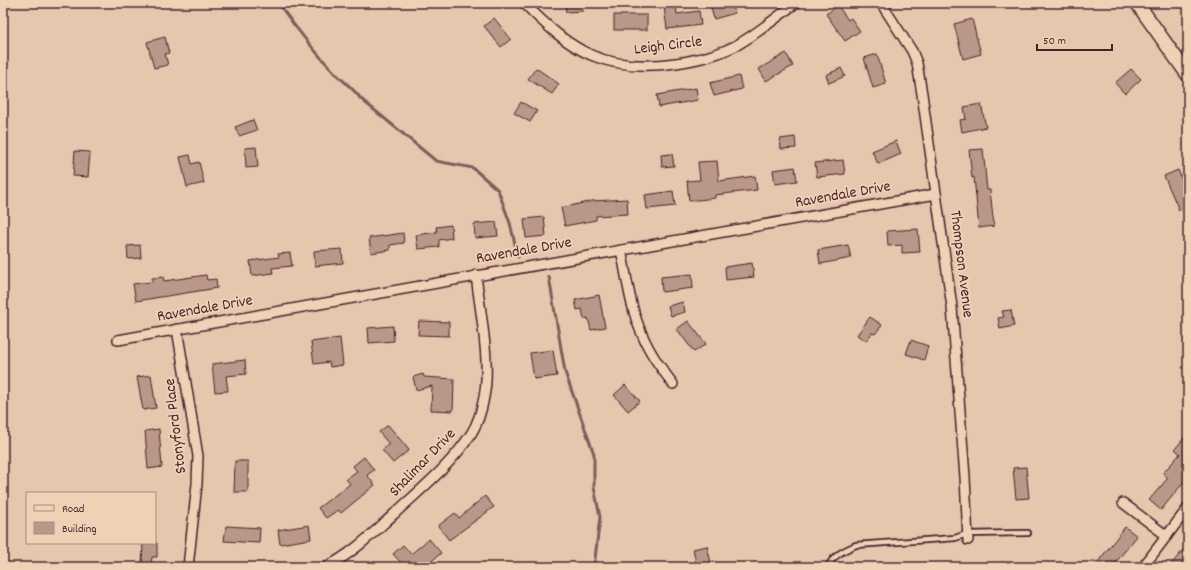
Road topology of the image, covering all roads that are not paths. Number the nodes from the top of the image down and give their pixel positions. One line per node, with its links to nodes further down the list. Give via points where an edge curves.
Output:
1 (524, 3): 2 (street, Leigh Circle, via 555,33 583,51 615,64 631,66 691,61 722,52)
2 (796, 3)
3 (881, 3): 6 (street, Thompson Avenue, via 912,51 916,63)
4 (1137, 3): 5 (main road)
5 (1188, 75)
6 (936, 194): 7 (street, Ravendale Drive); 16 (street, Thompson Avenue, via 952,307)
7 (621, 250): 8 (street, Ravendale Drive); 11 (street, via 641,332 655,359)
8 (476, 275): 9 (street, Ravendale Drive); 18 (street, Shalimar Drive, via 486,384 479,417 471,433 445,466 414,496 359,546)
9 (177, 329): 10 (street, Ravendale Drive); 17 (street, Stonyford Place, via 198,456)
10 (118, 340)
11 (673, 384)
12 (1123, 503): 15 (street)
13 (1188, 508): 15 (street)
14 (1028, 533): 16 (lane)
15 (1167, 536): 20 (street)
16 (967, 537): 19 (lane, via 856,545 842,551)
17 (188, 567)
18 (326, 567)
19 (828, 567)
20 (1143, 567)

